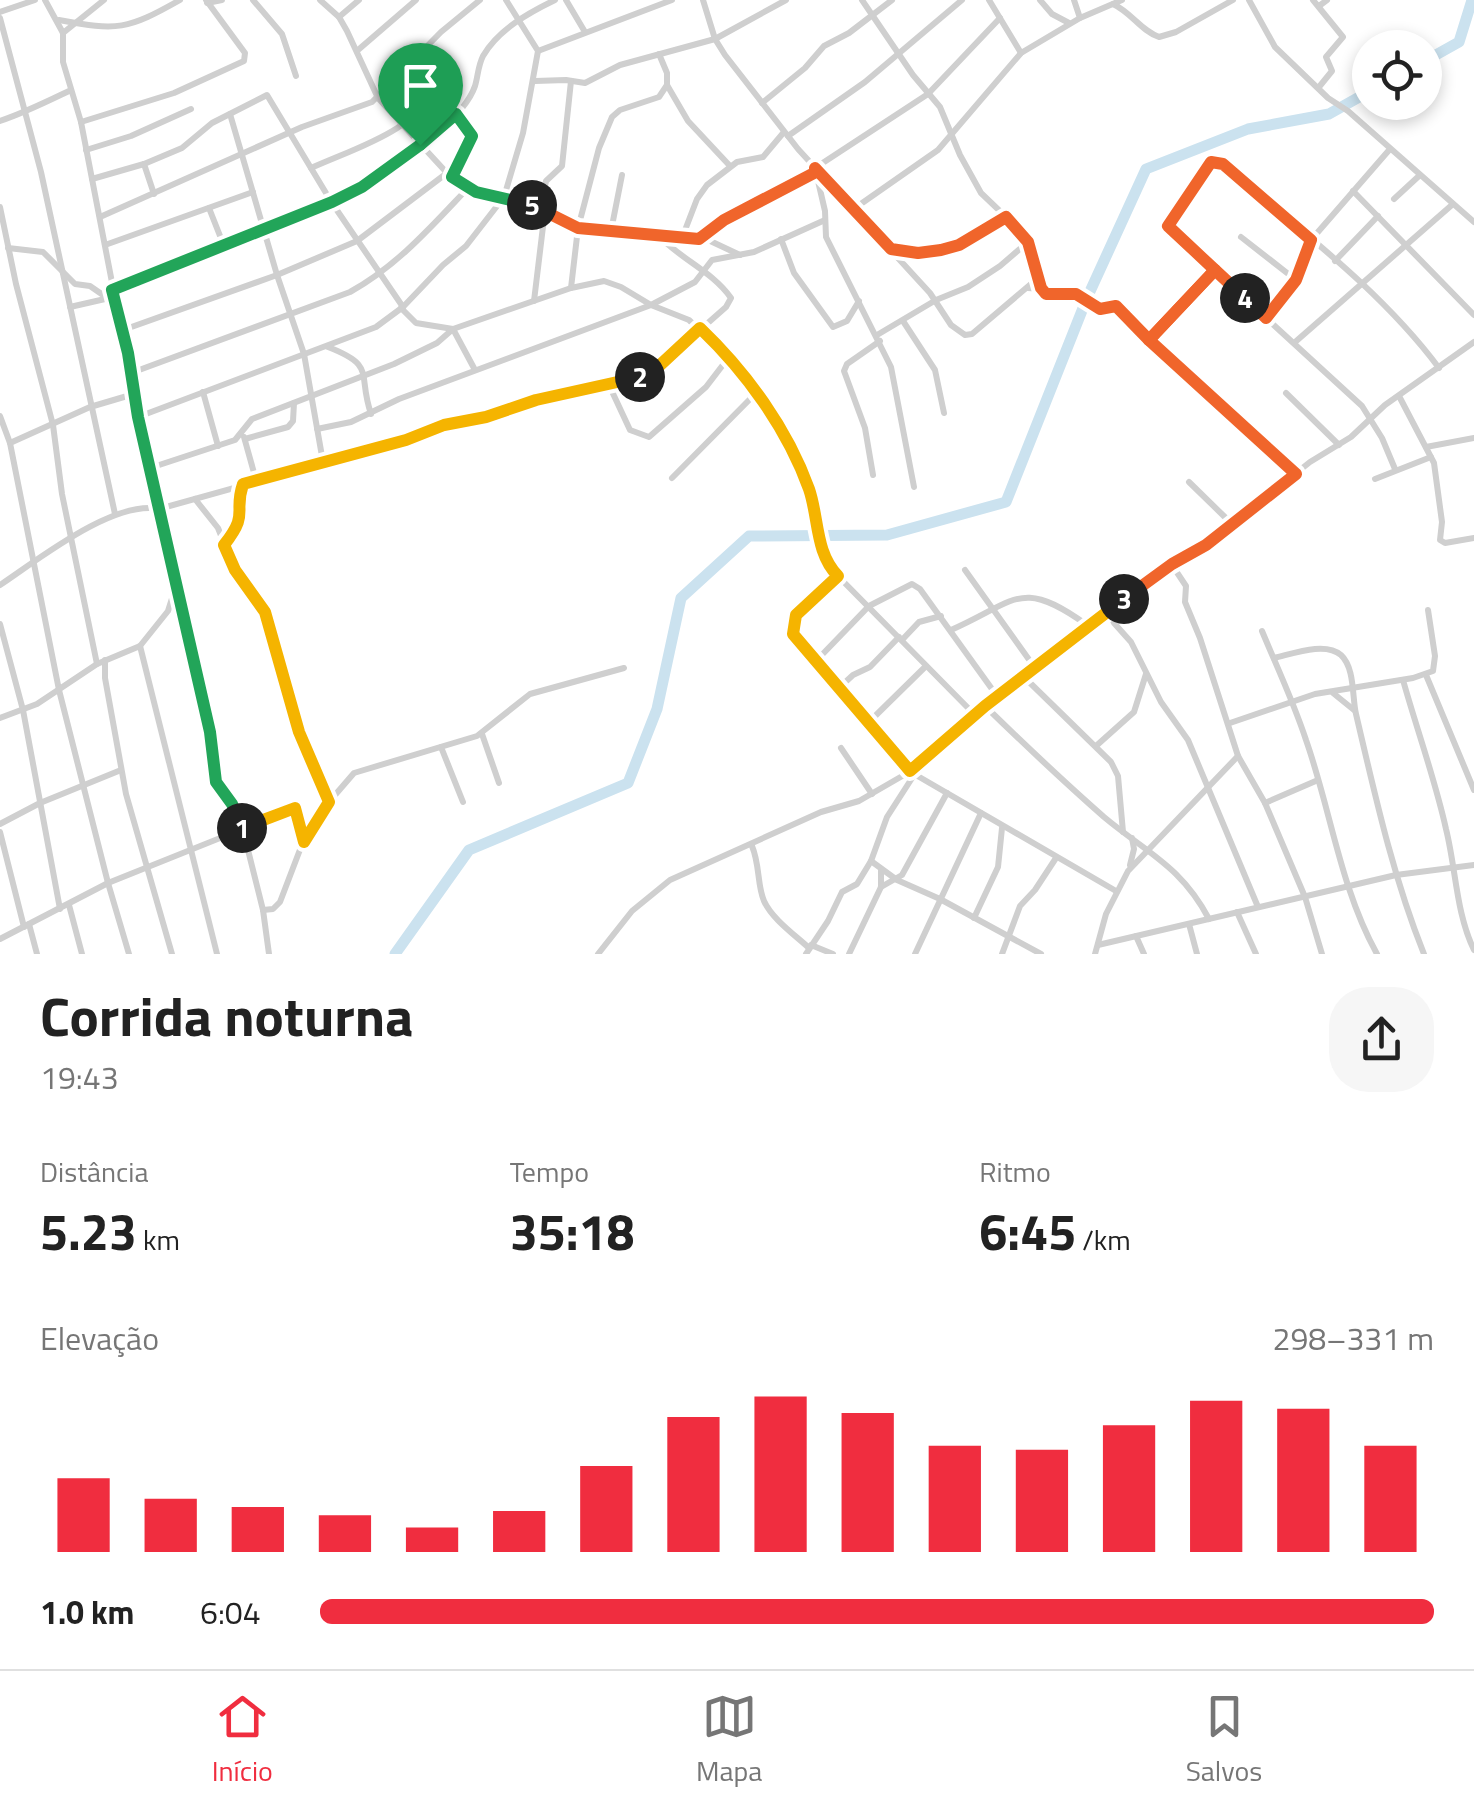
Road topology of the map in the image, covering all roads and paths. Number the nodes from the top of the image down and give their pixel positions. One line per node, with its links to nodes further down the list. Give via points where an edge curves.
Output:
1 (35, 0): 30 (street)
2 (46, 0): 35 (street)
3 (104, 0): 37 (street)
4 (180, 0): 37 (street, via 125,28)
5 (222, 0): 26 (street)
6 (320, 0): 32 (street)
7 (358, 0): 32 (street)
8 (416, 0): 42 (street)
9 (480, 0): 44 (street)
10 (506, 0): 36 (street)
11 (555, 0): 36 (street)
12 (566, 0): 39 (street)
13 (672, 0): 39 (street)
14 (703, 0): 41 (street)
15 (786, 0): 41 (street)
16 (862, 0): 31 (street)
17 (892, 0): 31 (street)
18 (962, 0): 47 (street)
19 (988, 0): 33 (street)
20 (1040, 0): 38 (street)
21 (1074, 0): 34 (street)
22 (1122, 0): 29 (street)
23 (1232, 0): 29 (street, via 1159,37)
24 (1249, 0): 52 (street, via 1270,42)
25 (1327, 0): 28 (street)
26 (205, 1): 62 (street, via 244,61)
27 (260, 2): 48 (street, via 282,34)
28 (1316, 3): 52 (street, via 1343,37 1326,57 1332,71)
29 (1114, 4): 34 (street)
30 (0, 15): 58 (street)
31 (873, 16): 47 (street); 56 (street, via 824,46)
32 (339, 17): 42 (street)
33 (1000, 18): 45 (street); 54 (street)
34 (1080, 18): 38 (street)
35 (58, 20): 37 (street); 40 (street)
36 (519, 20): 43 (street); 60 (street, via 482,58 473,91)
37 (76, 23): 40 (street)
38 (1070, 24): 45 (street)
39 (585, 32): 43 (street)
40 (63, 33): 53 (street)
41 (716, 39): 46 (street); 56 (street)
42 (358, 50): 55 (street)
43 (538, 50): 50 (street)
44 (419, 53): 55 (street); 63 (street, via 440,82)
45 (1022, 53): 66 (street)
46 (659, 54): 49 (street, via 586,83); 51 (street)
47 (899, 56): 54 (street); 65 (street)
48 (296, 76)
49 (570, 80): 50 (street); 90 (street, via 562,166 545,184)
50 (534, 82): 83 (street)
51 (668, 85): 72 (street, via 688,121); 96 (street, via 659,97 612,117)
52 (1319, 87): 68 (street)
53 (69, 91): 58 (street); 62 (street)
54 (928, 94): 66 (street); 74 (street)
55 (378, 98): 63 (street); 64 (street)
56 (762, 102): 65 (street)
57 (191, 109): 69 (street)
58 (26, 113): 61 (street); 116 (street)
59 (230, 114): 64 (street, via 267,95); 70 (street); 71 (street, via 194,142)
60 (456, 114): 67 (street); 75 (street, via 472,136)
61 (0, 121)
62 (81, 122): 69 (street)
63 (404, 127): 67 (street); 73 (street)
64 (290, 132): 70 (street); 73 (street)
65 (786, 134): 72 (street, via 763,157); 74 (street)
66 (952, 135): 89 (street); 93 (street, via 981,193)
67 (420, 145): 75 (street); 85 (street)
68 (1390, 149): 77 (street); 80 (street)
69 (86, 150): 78 (street)
70 (241, 153): 81 (street); 82 (street)
71 (144, 164): 78 (street); 82 (street)
72 (730, 166): 101 (street, via 701,194)
73 (311, 168): 85 (street)
74 (816, 170): 89 (street); 94 (street); 102 (street)
75 (450, 175): 79 (street); 105 (street)
76 (622, 175): 97 (street)
77 (1420, 176): 84 (street); 86 (street)
78 (91, 179): 92 (street)
79 (468, 188): 83 (street); 120 (street)
80 (1353, 191): 91 (street); 104 (street)
81 (252, 192): 88 (street); 98 (street)
82 (154, 194): 92 (street)
83 (504, 197): 90 (street); 135 (street, via 466,246)
84 (1394, 199)
85 (332, 202): 98 (street); 105 (street)
86 (1452, 204): 95 (street); 107 (street)
87 (0, 207): 110 (street)
88 (209, 208): 108 (street); 109 (street)
89 (855, 208): 111 (street)
90 (543, 209): 96 (street); 131 (street)
91 (1378, 216): 107 (street); 115 (street)
92 (100, 217): 108 (street)
93 (1006, 217): 106 (street); 111 (street, via 959,245 918,253)
94 (826, 219): 103 (street); 130 (street, via 826,238)
95 (1474, 222)
96 (578, 228): 97 (street); 124 (street)
97 (611, 230): 99 (street)
98 (264, 232): 109 (street); 119 (street)
99 (658, 234): 101 (street); 118 (street)
100 (1242, 237): 122 (street)
101 (682, 238): 102 (street)
102 (699, 239): 113 (street)
103 (781, 239): 113 (street); 130 (street, via 794,273 832,327 847,321)
104 (1311, 240): 112 (street); 114 (street); 117 (street, via 1223,164 1211,162 1168,226)
105 (358, 241): 119 (street); 120 (street)
106 (1028, 242): 121 (street); 129 (street, via 958,294)
107 (1407, 244): 123 (street); 136 (street)
108 (105, 245): 127 (street)
109 (224, 246): 127 (street)
110 (8, 248): 116 (street, via 43,252); 168 (street)
111 (891, 249): 129 (street)
112 (1326, 253): 114 (street); 115 (street)
113 (740, 255): 118 (street, via 712,260)
114 (1306, 260): 122 (street)
115 (1335, 261): 123 (street)
116 (63, 270): 128 (street, via 75,284); 134 (street)
117 (1215, 270): 138 (street); 144 (street)
118 (704, 271): 133 (street); 140 (street, via 731,298)
119 (276, 275): 137 (street); 142 (street)
120 (379, 275): 135 (street); 137 (street)
121 (1038, 278): 125 (street); 126 (street)
122 (1296, 280): 138 (street)
123 (1360, 284): 146 (street); 150 (street)
124 (571, 288): 131 (street); 133 (street, via 604,281)
125 (1028, 288): 126 (street); 129 (street, via 968,336 951,325)
126 (1041, 288): 144 (street, via 1050,296 1076,294 1100,309 1116,306)
127 (112, 290): 132 (street)
128 (106, 298): 132 (street); 134 (street)
129 (936, 300): 139 (street)
130 (859, 301): 143 (street)
131 (534, 302): 141 (street)
132 (116, 304): 142 (street)
133 (651, 306): 140 (street); 151 (street)
134 (70, 307): 162 (street)
135 (402, 308): 141 (street, via 416,323); 147 (street, via 376,327)
136 (1474, 315)
137 (290, 316): 148 (street); 152 (street)
138 (1266, 318): 146 (street)
139 (904, 321): 143 (street); 163 (street, via 935,370)
140 (700, 328): 149 (street); 154 (street, via 647,374)
141 (452, 329): 151 (street); 153 (street, via 438,343)
142 (123, 330): 152 (street)
143 (878, 338): 180 (street, via 844,371); 187 (street, via 900,405)
144 (1149, 340): 181 (street)
145 (1474, 342): 150 (street)
146 (1294, 343): 167 (street)
147 (325, 346): 148 (street); 153 (street, via 356,359)
148 (304, 354): 155 (street); 159 (street)
149 (729, 357): 154 (street, via 706,387 648,437 630,430); 156 (street)
150 (1439, 368): 160 (street)
151 (475, 370): 164 (street)
152 (131, 373): 158 (street)
153 (366, 377): 159 (street); 164 (street)
154 (609, 386): 177 (street, via 536,400)
155 (203, 392): 166 (street); 174 (street)
156 (756, 393): 182 (street); 200 (street, via 809,489 826,560)
157 (1286, 393): 173 (street)
158 (134, 394): 162 (street); 166 (street)
159 (312, 396): 161 (street); 169 (street)
160 (1399, 396): 167 (street); 175 (street)
161 (294, 404): 170 (street, via 252,418); 170 (street, via 288,428)
162 (90, 408): 168 (street); 192 (street)
163 (944, 413)
164 (370, 414): 169 (street)
165 (0, 416): 172 (street)
166 (138, 417): 178 (street)
167 (1370, 419): 173 (street); 179 (street)
168 (53, 425): 172 (street); 194 (street)
169 (317, 429): 177 (street)
170 (244, 435): 174 (street); 184 (street)
171 (1474, 438): 175 (street)
172 (10, 443): 197 (street)
173 (1339, 445): 181 (street)
174 (218, 446): 178 (street)
175 (1426, 447): 176 (street)
176 (1431, 457): 179 (street); 195 (street, via 1440,540)
177 (322, 462): 184 (street)
178 (150, 468): 191 (street)
179 (1395, 469): 183 (street)
180 (873, 474)
181 (1296, 474): 193 (street)
182 (672, 478)
183 (1375, 479)
184 (256, 480): 186 (street)
185 (1189, 482): 193 (street)
186 (243, 484): 188 (street); 189 (street)
187 (914, 487)
188 (230, 488): 189 (street); 190 (street)
189 (239, 496): 196 (street, via 240,523)
190 (194, 498): 191 (street); 196 (street)
191 (158, 509): 192 (street); 202 (street)
192 (114, 514): 194 (street)
193 (1232, 524): 198 (street)
194 (74, 538): 197 (street); 215 (street)
195 (1474, 538)
196 (224, 545): 251 (street, via 265,612 299,732)
197 (35, 564): 201 (street); 226 (street)
198 (1172, 564): 205 (street); 236 (street, via 1186,586 1185,602)
199 (964, 570): 206 (street)
200 (838, 576): 203 (street); 216 (street, via 792,626)
201 (0, 585)
202 (176, 585): 213 (street, via 168,611); 258 (street, via 216,782)
203 (869, 606): 207 (street, via 912,584); 212 (street); 216 (street)
204 (1428, 610): 221 (street, via 1435,664)
205 (1108, 611): 209 (street); 220 (street)
206 (991, 612): 209 (street, via 1030,596); 210 (street); 219 (street)
207 (941, 616): 210 (street); 212 (street, via 919,622)
208 (0, 624): 231 (street)
209 (1087, 624): 219 (street)
210 (950, 630): 228 (street)
211 (1262, 632): 214 (street)
212 (901, 639): 217 (street); 224 (street)
213 (140, 646): 215 (street); 265 (street)
214 (1274, 658): 225 (street, via 1335,651 1348,664); 229 (street)
215 (101, 662): 226 (street); 242 (street)
216 (816, 662): 224 (street)
217 (926, 666): 233 (street); 235 (street)
218 (624, 668): 237 (street, via 530,694)
219 (1034, 668): 222 (street)
220 (1146, 674): 238 (street, via 1134,712); 247 (street)
221 (1426, 674): 223 (street); 248 (street)
222 (1024, 677): 228 (street); 238 (street)
223 (1403, 680): 225 (street); 270 (street)
224 (840, 687): 235 (street)
225 (1352, 687): 227 (street); 232 (street)
226 (59, 690): 231 (street); 246 (street)
227 (1331, 692): 229 (street); 232 (street)
228 (997, 696): 230 (street)
229 (1290, 701): 236 (street); 244 (street)
230 (985, 706): 233 (street); 260 (street)
231 (23, 710): 234 (street); 253 (street)
232 (1355, 710): 273 (street)
233 (974, 714): 243 (street)
234 (0, 718)
235 (869, 722): 243 (street)
236 (1230, 723): 241 (street)
237 (482, 734): 239 (street); 245 (street)
238 (1096, 746): 260 (street, via 1118,776)
239 (440, 747): 251 (street, via 354,773); 252 (street)
240 (842, 748): 250 (street)
241 (1238, 756): 247 (street); 254 (street)
242 (122, 770): 246 (street); 269 (street)
243 (912, 772): 249 (street); 250 (street); 267 (street)
244 (1318, 780): 254 (street); 277 (street)
245 (499, 783)
246 (83, 785): 253 (street); 275 (street)
247 (1208, 786): 264 (street); 282 (street)
248 (1474, 790)
249 (946, 793): 255 (street); 274 (street)
250 (872, 794): 263 (street)
251 (329, 802): 262 (street)
252 (463, 802)
253 (40, 803): 256 (street); 283 (street)
254 (1264, 803): 279 (street)
255 (980, 813): 257 (street); 280 (street)
256 (0, 824)
257 (1002, 827): 266 (street); 286 (street, via 998,867)
258 (241, 828): 262 (street, via 295,808); 265 (street); 284 (street)
259 (0, 832): 289 (street)
260 (1124, 832): 261 (street)
261 (1132, 836): 264 (street); 272 (street)
262 (304, 842): 284 (street, via 280,902)
263 (752, 846): 294 (street, via 768,908); 302 (street, via 655,890)
264 (1148, 849): 272 (street); 287 (street, via 1190,886)
265 (190, 850): 269 (street); 300 (street)
266 (1056, 858): 278 (street); 292 (street, via 1020,906)
267 (872, 861): 271 (street); 294 (street, via 857,884 842,892)
268 (1474, 864): 270 (street)
269 (147, 866): 275 (street); 299 (street)
270 (1455, 867): 273 (street); 295 (street, via 1461,916)
271 (881, 870): 274 (street); 276 (street)
272 (1128, 870): 278 (street)
273 (1396, 876): 277 (street); 314 (street)
274 (897, 880): 276 (street); 280 (street)
275 (108, 883): 281 (street); 298 (street)
276 (881, 887): 304 (street)
277 (1348, 888): 279 (street); 313 (street)
278 (1116, 891): 293 (street)
279 (1305, 896): 282 (street); 312 (street)
280 (940, 900): 286 (street); 305 (street)
281 (70, 905): 283 (street); 297 (street)
282 (1258, 907): 285 (street)
283 (60, 910): 289 (street)
284 (263, 910): 301 (street)
285 (1236, 912): 287 (street); 311 (street)
286 (974, 918): 292 (street)
287 (1209, 918): 288 (street)
288 (1189, 924): 290 (street); 310 (street)
289 (27, 925): 291 (street); 296 (street)
290 (1136, 936): 293 (street); 309 (street)
291 (0, 938)
292 (1010, 938): 306 (street); 307 (street)
293 (1098, 945): 308 (street)
294 (809, 949): 303 (street)
295 (1474, 950)
296 (37, 954)
297 (82, 954)
298 (129, 954)
299 (172, 954)
300 (218, 954)
301 (269, 954)
302 (598, 954)
303 (834, 954)
304 (850, 954)
305 (915, 954)
306 (1002, 954)
307 (1040, 954)
308 (1095, 954)
309 (1144, 954)
310 (1197, 954)
311 (1256, 954)
312 (1322, 954)
313 (1377, 954)
314 (1424, 954)

